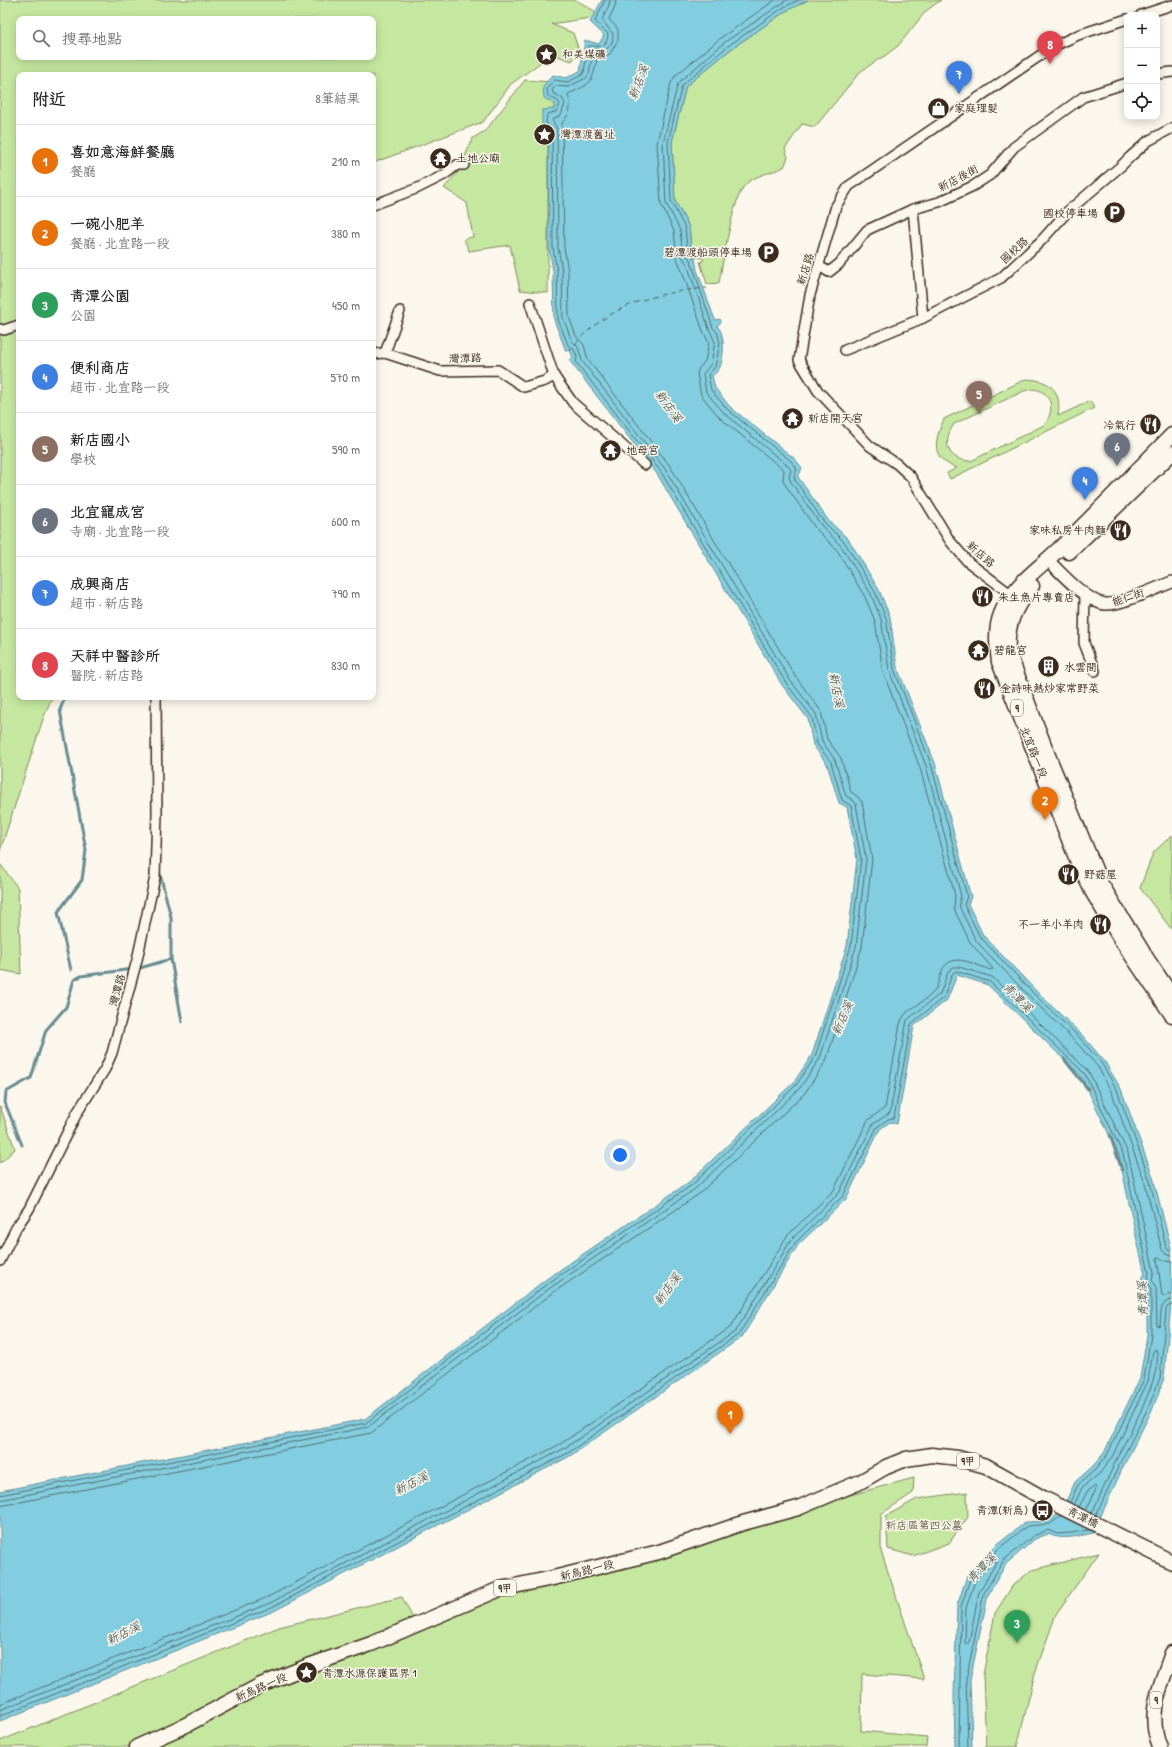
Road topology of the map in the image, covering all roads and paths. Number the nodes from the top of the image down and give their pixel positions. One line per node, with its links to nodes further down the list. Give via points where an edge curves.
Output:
1 (1172, 5): 2 (street)
2 (1150, 12)
3 (1124, 20): 11 (street, 新店路, via 1054,46 849,186 836,206)
4 (1172, 72): 5 (street)
5 (1160, 74)
6 (1124, 84): 10 (street, 新店後街, via 1083,97 1014,147 990,175 972,186 939,202)
7 (1172, 128): 14 (street, 國校路, via 1148,142 1068,211 1041,241 1001,278)
8 (464, 165): 9 (street, via 457,165 444,175 418,188)
9 (376, 204)
10 (913, 209): 11 (street, 新店後街, via 867,230 839,264 828,272); 14 (street)
11 (819, 266): 27 (street, 新店路, via 808,302 799,360 810,379 818,391 870,446 911,477 950,541 968,562)
12 (530, 303): 20 (street)
13 (400, 312): 18 (street)
14 (923, 318): 17 (street, 國校路)
15 (16, 326): 16 (street)
16 (0, 329)
17 (845, 350)
18 (385, 353): 19 (street, 灣潭路); 20 (street, 灣潭路, via 440,371 498,370 524,387)
19 (376, 354)
20 (554, 376): 23 (street, via 573,403)
21 (1172, 435): 24 (main road, 北宜路一段 / 9)
22 (1172, 454): 24 (main road, 北宜路一段 / 9, via 1084,538)
23 (645, 466)
24 (1050, 562): 26 (street, 能仁街); 27 (main road, 北宜路一段 / 9, via 1034,584)
25 (1172, 582): 26 (street, 能仁街, via 1113,604 1099,602)
26 (1085, 594): 28 (street, via 1084,643)
27 (1016, 598): 30 (main road, 北宜路一段 / 9, via 1006,637 1008,651 1052,765 1101,884); 31 (main road, 北宜路一段 / 9, via 1001,614 996,641 999,662 1014,703 1077,860 1093,893)
28 (1095, 671)
29 (156, 700): 32 (street, 灣潭路, via 155,877 137,960 112,1054 77,1114)
30 (1172, 996)
31 (1172, 1015)
32 (0, 1261)
33 (1043, 1498): 34 (main road, 青潭橋 / 9甲); 36 (main road, 新烏路一段 / 9甲, via 981,1464 958,1458 932,1456 906,1460 798,1508 659,1552 500,1589 371,1644 261,1685 186,1725)
34 (1172, 1562)
35 (1172, 1654): 37 (main road, 9, via 1153,1714)
36 (137, 1747)
37 (1160, 1747)

